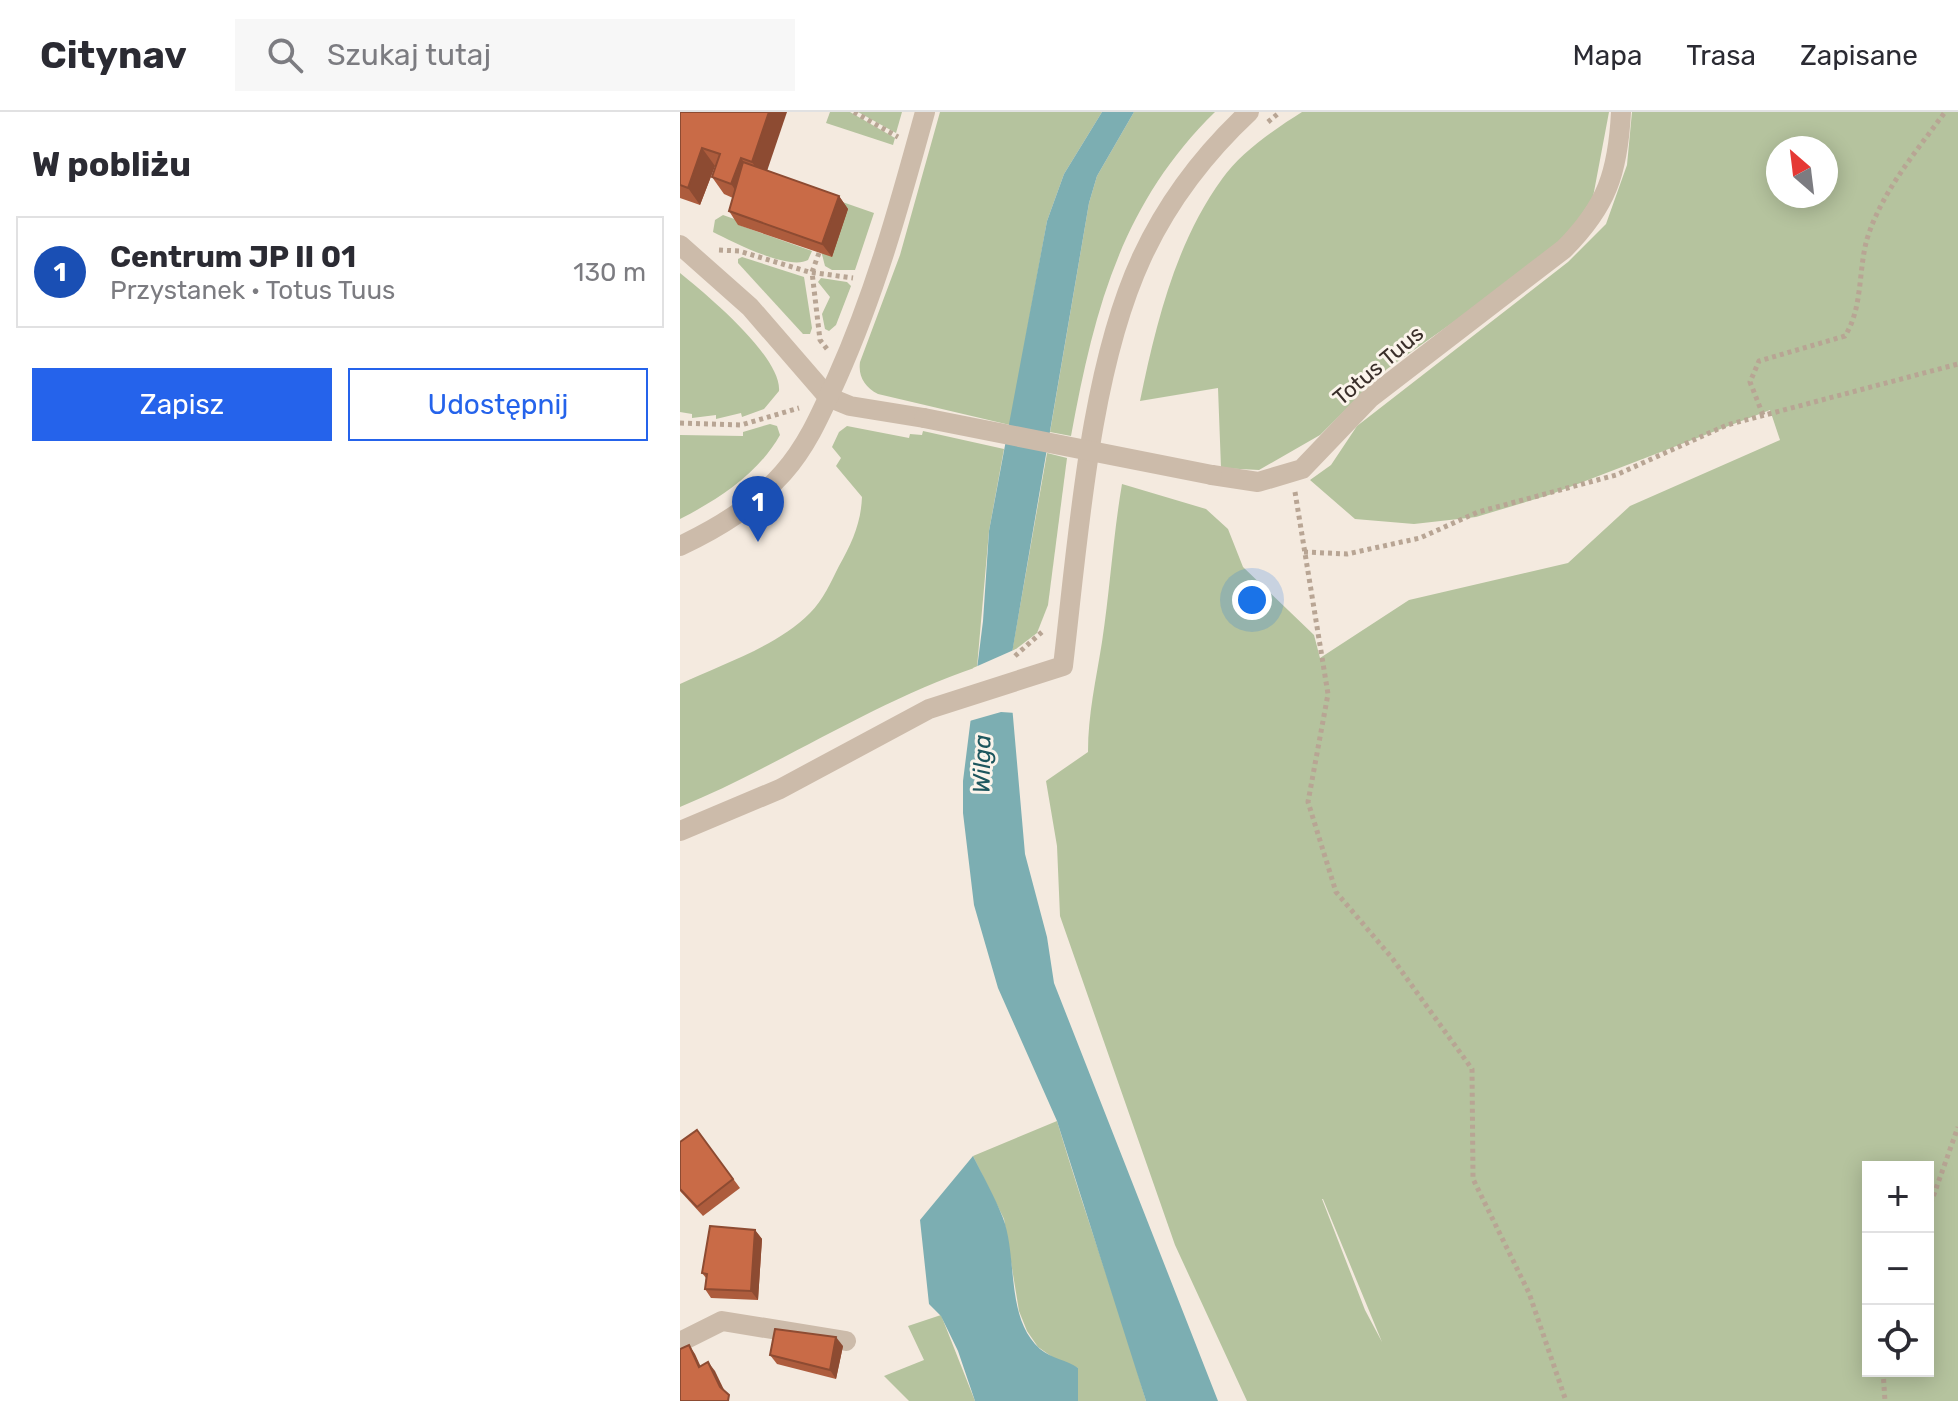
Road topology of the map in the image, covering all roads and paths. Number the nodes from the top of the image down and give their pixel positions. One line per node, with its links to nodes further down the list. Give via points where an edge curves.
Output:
1 (854, 112): 8 (path)
2 (925, 112): 18 (street, via 878,281)
3 (1280, 112): 6 (path)
4 (1621, 112): 23 (street, Totus Tuus, via 1611,183 1587,227 1370,398 1316,459)
5 (1945, 112): 20 (path, via 1888,190 1867,240 1854,321 1845,336 1759,361 1750,382)
6 (1256, 119): 26 (street, via 1186,180 1140,261 1116,330 1095,425 1063,666 955,699 780,789)
7 (903, 125): 8 (path)
8 (899, 138): 9 (path)
9 (896, 150)
10 (683, 247): 12 (path, via 739,251); 17 (street, via 750,307)
11 (819, 253): 12 (path)
12 (812, 272): 13 (path, via 860,279); 15 (path, via 820,340)
13 (856, 290)
14 (833, 340): 15 (path)
15 (828, 349): 17 (path)
16 (1958, 364): 20 (path)
17 (813, 381): 18 (street); 19 (path)
18 (828, 397): 23 (street, Totus Tuus, bridge, via 850,406 1212,475 1258,482); 24 (street, via 798,454 773,484 728,521)
19 (799, 408): 21 (path); 22 (path, via 741,425)
20 (1763, 415): 25 (path, via 1727,425 1616,475 1478,512 1420,538 1347,554)
21 (792, 422)
22 (680, 423)
23 (1290, 475): 25 (path)
24 (680, 546)
25 (1304, 552): 32 (path, via 1328,694 1308,802 1336,892 1392,958 1472,1069 1473,1179 1529,1293)
26 (680, 831)
27 (1958, 1127): 28 (path)
28 (1934, 1194)
29 (846, 1341): 30 (street, via 722,1321)
30 (680, 1342)
31 (1883, 1377): 33 (path)
32 (1566, 1401)
33 (1885, 1401)

